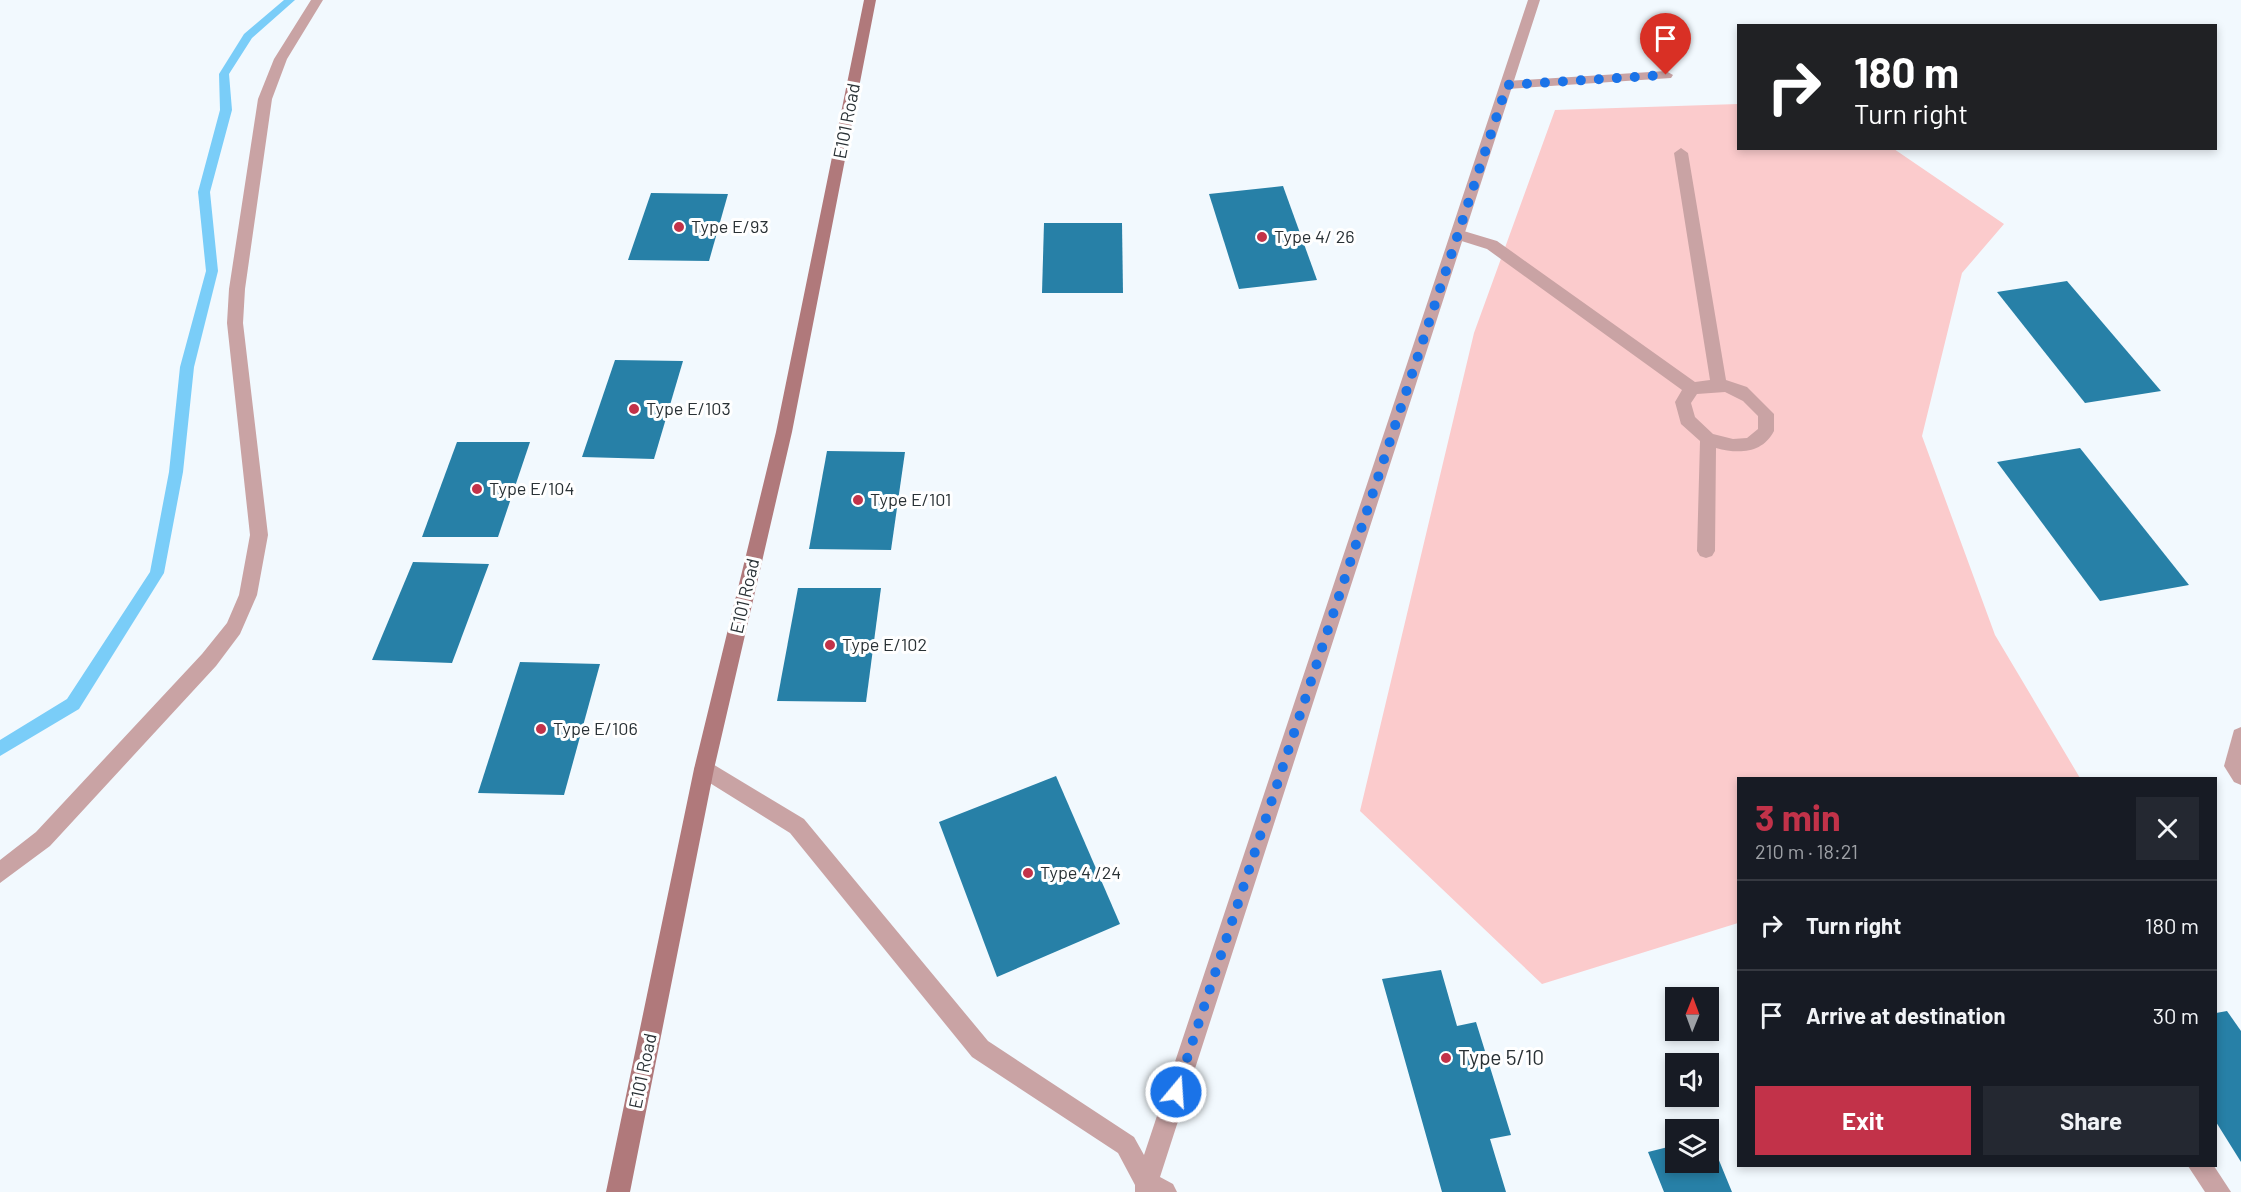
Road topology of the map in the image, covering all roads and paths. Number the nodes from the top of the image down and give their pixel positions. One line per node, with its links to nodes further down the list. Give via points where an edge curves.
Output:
1 (317, 0): 15 (street, via 282,50 271,74 237,289 235,323 259,535 248,595 234,628 209,660 43,839)
2 (870, 0): 13 (street, E101 Road, via 784,432)
3 (1534, 0): 5 (street)
4 (1666, 75): 5 (street)
5 (1507, 85): 7 (street)
6 (1681, 153): 8 (street)
7 (1457, 234): 9 (street, via 1492,245); 17 (street)
8 (1719, 383): 9 (street); 10 (street, via 1747,393 1766,414 1766,431 1751,444 1733,446)
9 (1692, 389): 10 (street, via 1683,402 1687,420)
10 (1708, 439): 11 (street)
11 (1706, 551)
12 (2241, 736): 14 (street, via 2234,766)
13 (705, 769): 17 (street, via 797,826 980,1049 1126,1145); 18 (street, E101 Road)
14 (2241, 776)
15 (0, 873)
16 (2201, 1167): 19 (street)
17 (1153, 1189)
18 (618, 1192)
19 (2219, 1192)

